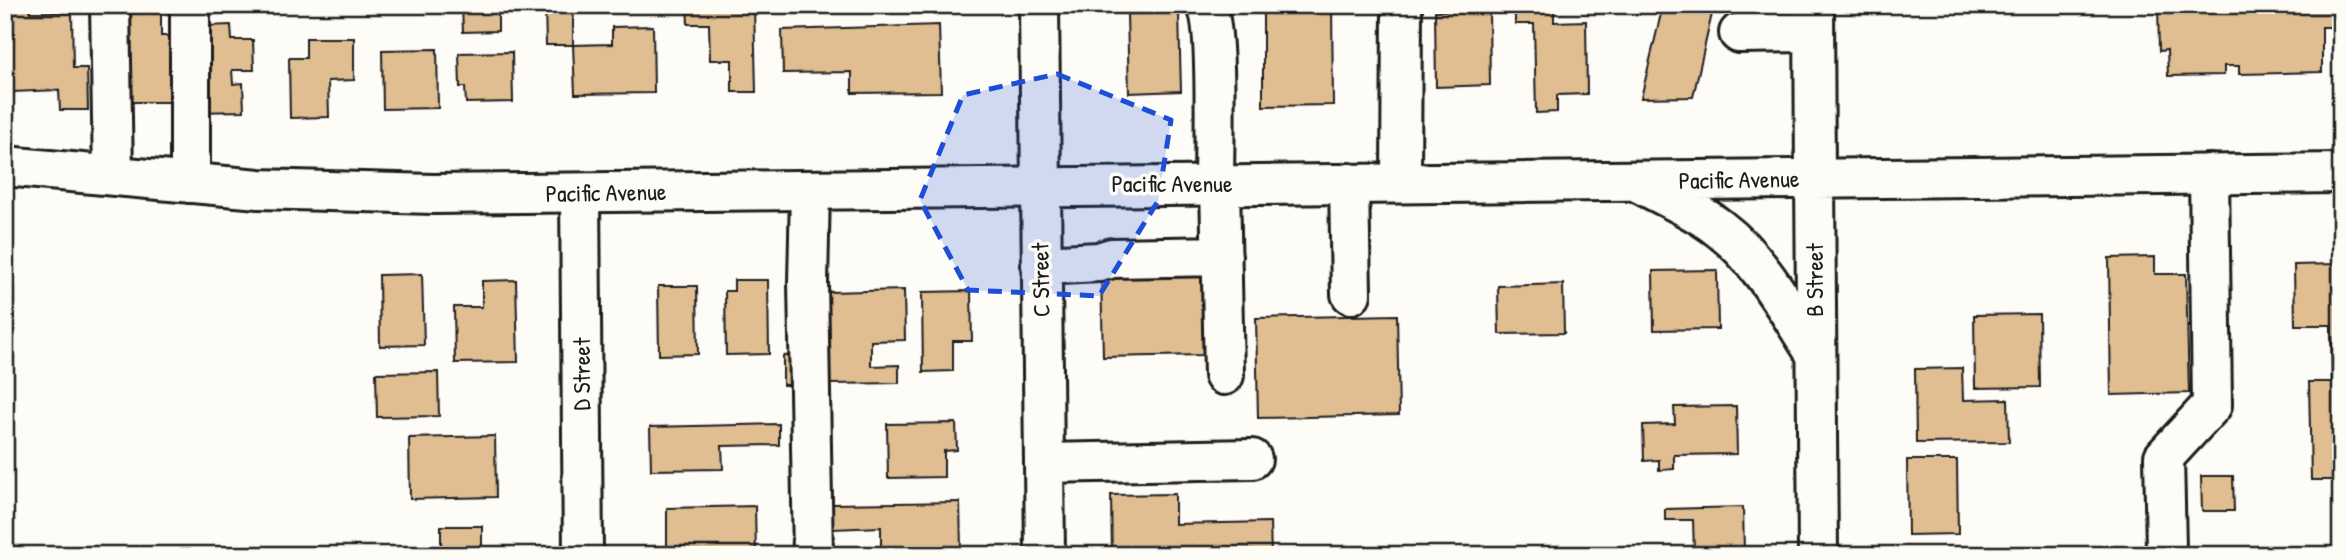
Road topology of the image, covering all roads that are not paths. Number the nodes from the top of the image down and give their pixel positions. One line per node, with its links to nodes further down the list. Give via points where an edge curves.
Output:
1 (110, 5): 11 (main road)
2 (190, 5): 14 (main road)
3 (1039, 5): 18 (main road, C Street)
4 (1206, 5): 17 (main road, via 1213,54)
5 (1402, 5): 16 (main road)
6 (1814, 19): 7 (main road); 12 (main road, B Street)
7 (1740, 33)
8 (5, 166): 11 (main road, Pacific Avenue)
9 (2341, 173): 10 (main road, Pacific Avenue)
10 (2209, 174): 12 (main road, Pacific Avenue); 28 (main road, via 2212,405 2164,457)
11 (113, 176): 14 (main road, Pacific Avenue)
12 (1815, 179): 13 (main road, Pacific Avenue); 24 (main road, B Street)
13 (1634, 181): 16 (main road, Pacific Avenue); 24 (main road, via 1683,206 1733,240 1770,285)
14 (190, 183): 20 (main road, Pacific Avenue, via 358,193)
15 (1349, 183): 16 (main road, Pacific Avenue); 17 (main road, Pacific Avenue); 23 (main road)
16 (1401, 183)
17 (1217, 184): 18 (main road, Pacific Avenue); 21 (main road)
18 (1040, 185): 19 (main road, Pacific Avenue); 22 (main road, C Street)
19 (810, 190): 20 (main road, Pacific Avenue); 30 (main road)
20 (580, 194): 29 (main road, D Street)
21 (1222, 256): 22 (main road); 25 (main road)
22 (1041, 265): 27 (main road, C Street)
23 (1351, 294)
24 (1815, 353): 32 (main road, B Street)
25 (1224, 375)
26 (1252, 458): 27 (main road)
27 (1044, 463): 31 (main road, C Street)
28 (2166, 549)
29 (583, 555)
30 (813, 555)
31 (1045, 555)
32 (1818, 555)

